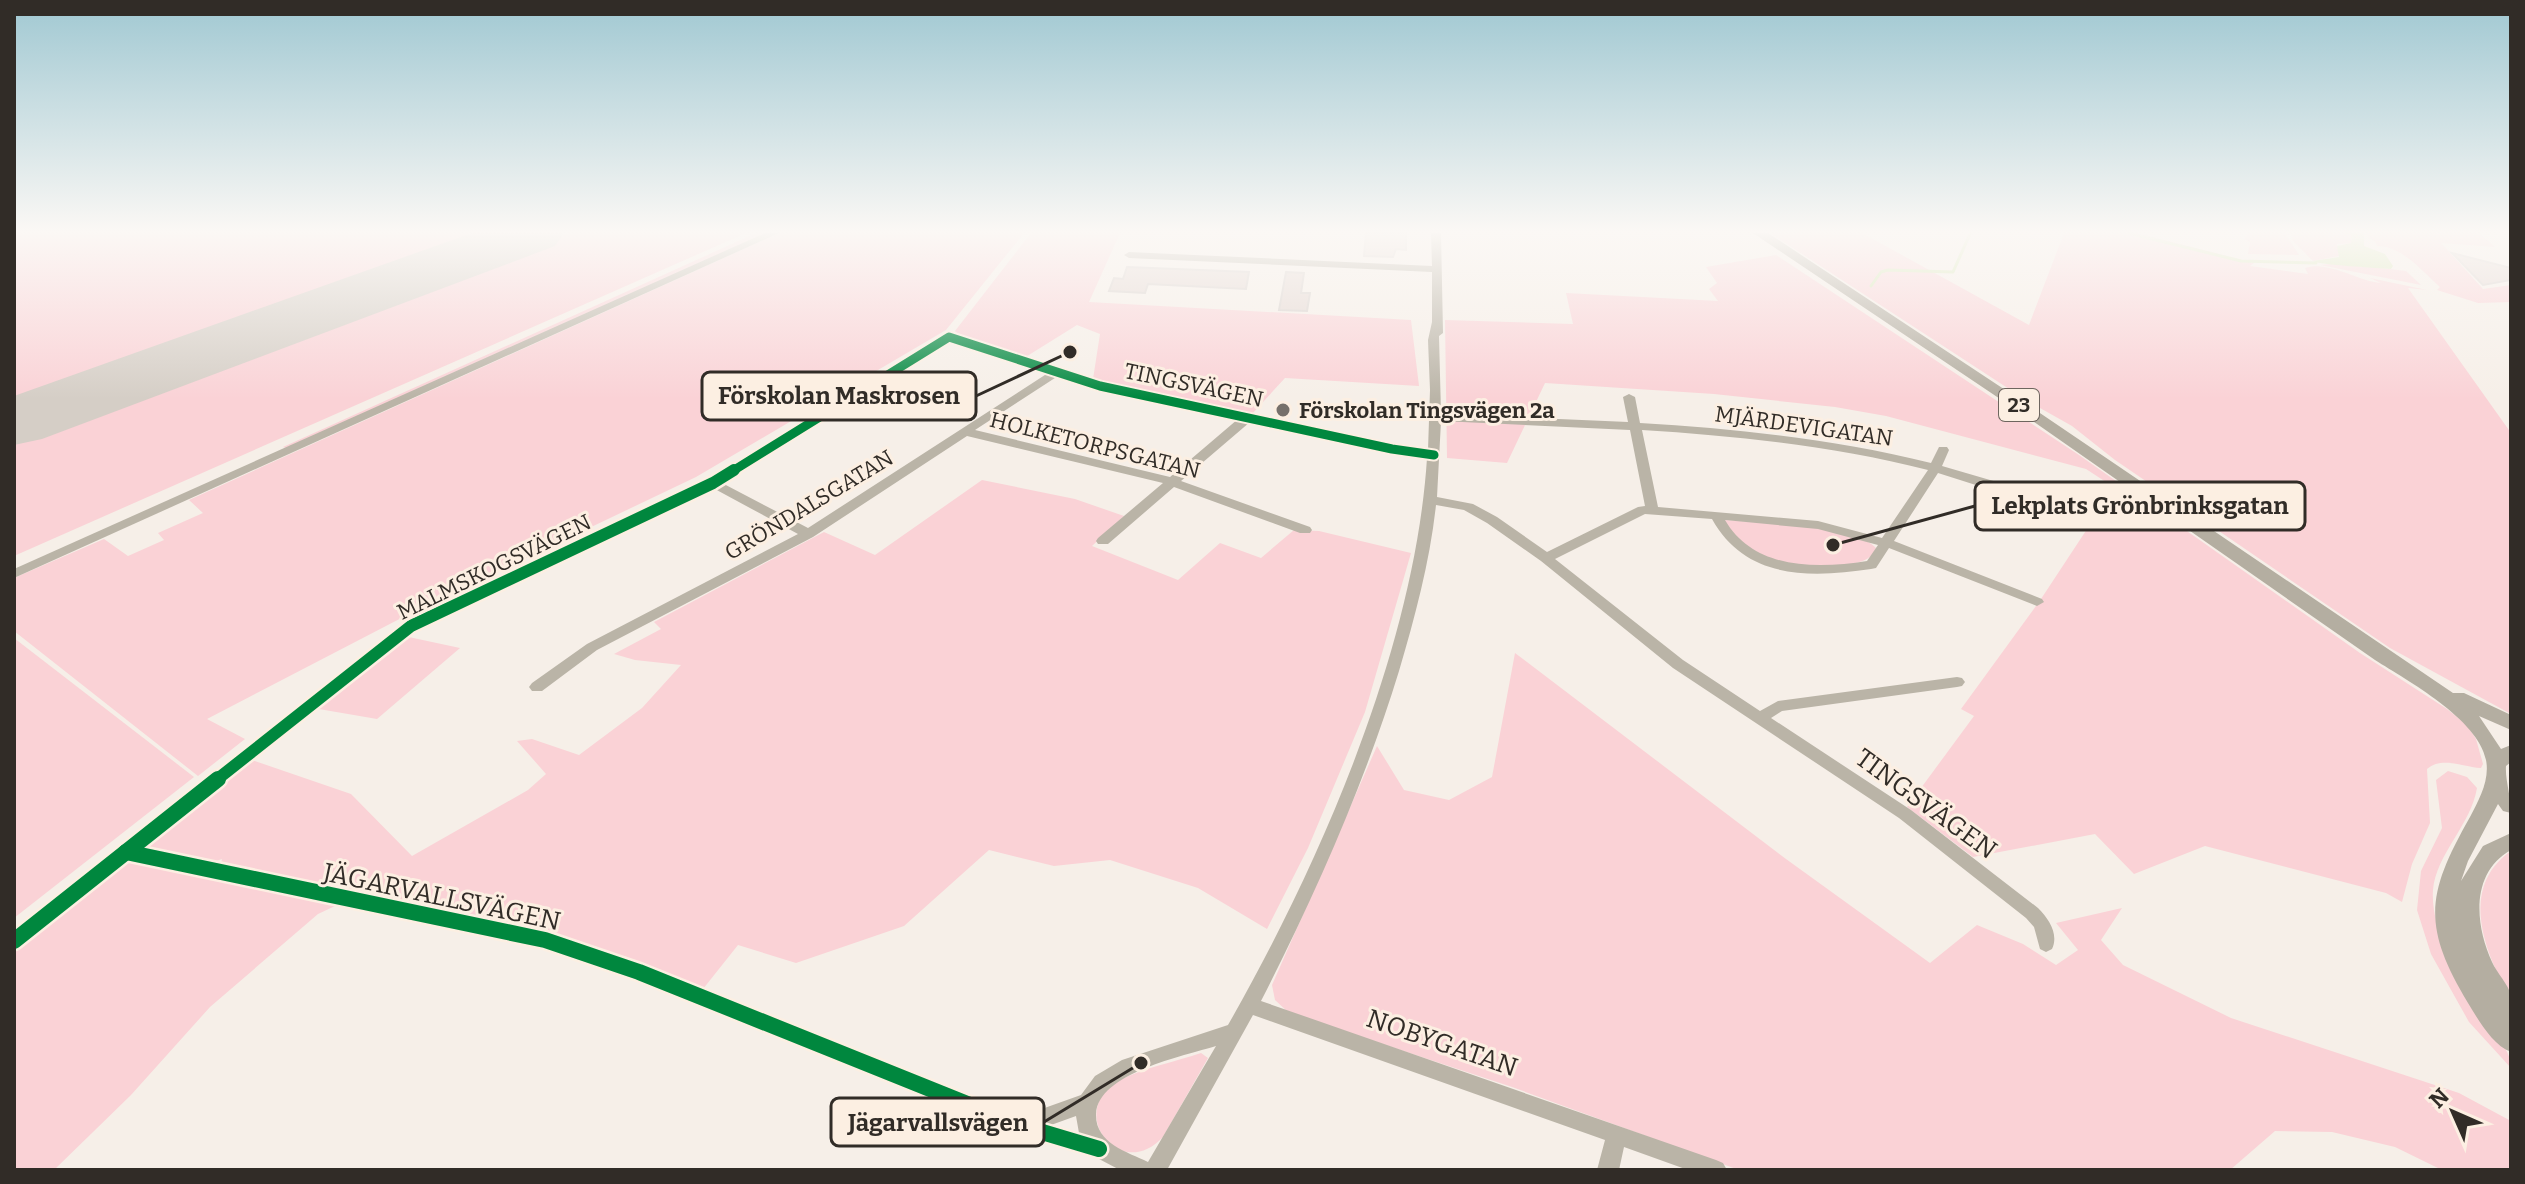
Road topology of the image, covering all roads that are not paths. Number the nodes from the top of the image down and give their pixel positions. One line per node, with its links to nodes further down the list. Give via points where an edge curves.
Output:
1 (651, 288): 25 (street)
2 (1436, 288): 8 (street)
3 (1842, 288): 29 (main road, 23)
4 (949, 337): 5 (street, TINGSVÄGEN); 15 (street, MALMSKOGSVÄGEN)
5 (1055, 373): 7 (street, TINGSVÄGEN); 10 (street, GRÖNDALSGATAN)
6 (1629, 397): 9 (street)
7 (1248, 417): 12 (street, TINGSVÄGEN); 14 (street)
8 (1436, 417): 9 (street, MJÄRDEVIGATAN); 12 (street)
9 (1636, 428): 13 (street, MJÄRDEVIGATAN, via 1756,435 1838,446); 17 (street)
10 (966, 432): 14 (street, HOLKETORPSGATAN); 21 (street, GRÖNDALSGATAN)
11 (1943, 450): 13 (street)
12 (1434, 455): 16 (street)
13 (1935, 468): 19 (street, MJÄRDEVIGATAN); 23 (street)
14 (1173, 482): 20 (street, HOLKETORPSGATAN); 22 (street)
15 (713, 483): 21 (street); 35 (street, MALMSKOGSVÄGEN, via 411,626)
16 (1431, 500): 24 (street, TINGSVÄGEN, via 1468,507); 38 (street, via 1403,631 1363,751 1302,897)
17 (1652, 510): 18 (street); 24 (street)
18 (1716, 515): 23 (street, via 1818,525); 23 (street, via 1753,554 1773,564 1821,571 1871,565)
19 (2110, 523)
20 (1305, 530)
21 (808, 534): 28 (street, GRÖNDALSGATAN, via 592,647)
22 (1103, 541)
23 (1887, 543): 26 (street)
24 (1546, 558): 30 (street, TINGSVÄGEN, via 1678,664)
25 (14, 574)
26 (2037, 602)
27 (1957, 682): 30 (street, via 1778,706)
28 (537, 687)
29 (2432, 687): 31 (main road, 23); 32 (main road, 23, via 2476,723)
30 (1759, 719): 37 (street, TINGSVÄGEN, via 1952,850 2032,913 2042,924)
31 (2511, 723)
32 (2502, 766): 33 (main road, 23); 41 (main road, via 2485,814 2451,873 2446,897 2457,957)
33 (2511, 805)
34 (2511, 841): 39 (main road, via 2489,853 2475,873 2467,915 2472,945)
35 (126, 852): 36 (street, MALMSKOGSVÄGEN); 43 (street, JÄGARVALLSVÄGEN, via 545,940 639,972)
36 (14, 941)
37 (2046, 944)
38 (1248, 1005): 40 (street); 44 (street, NOBYGATAN)
39 (2511, 1016)
40 (1235, 1031): 42 (street, via 1122,1070 1102,1082); 47 (street)
41 (2511, 1041)
42 (1088, 1102): 43 (street); 45 (street, via 1087,1127)
43 (1022, 1126): 45 (street, JÄGARVALLSVÄGEN)
44 (1617, 1134): 48 (street); 49 (street, NOBYGATAN)
45 (1099, 1149): 46 (street, JÄGARVALLSVÄGEN)
46 (1144, 1170)
47 (1155, 1170)
48 (1608, 1170)
49 (1716, 1170)

